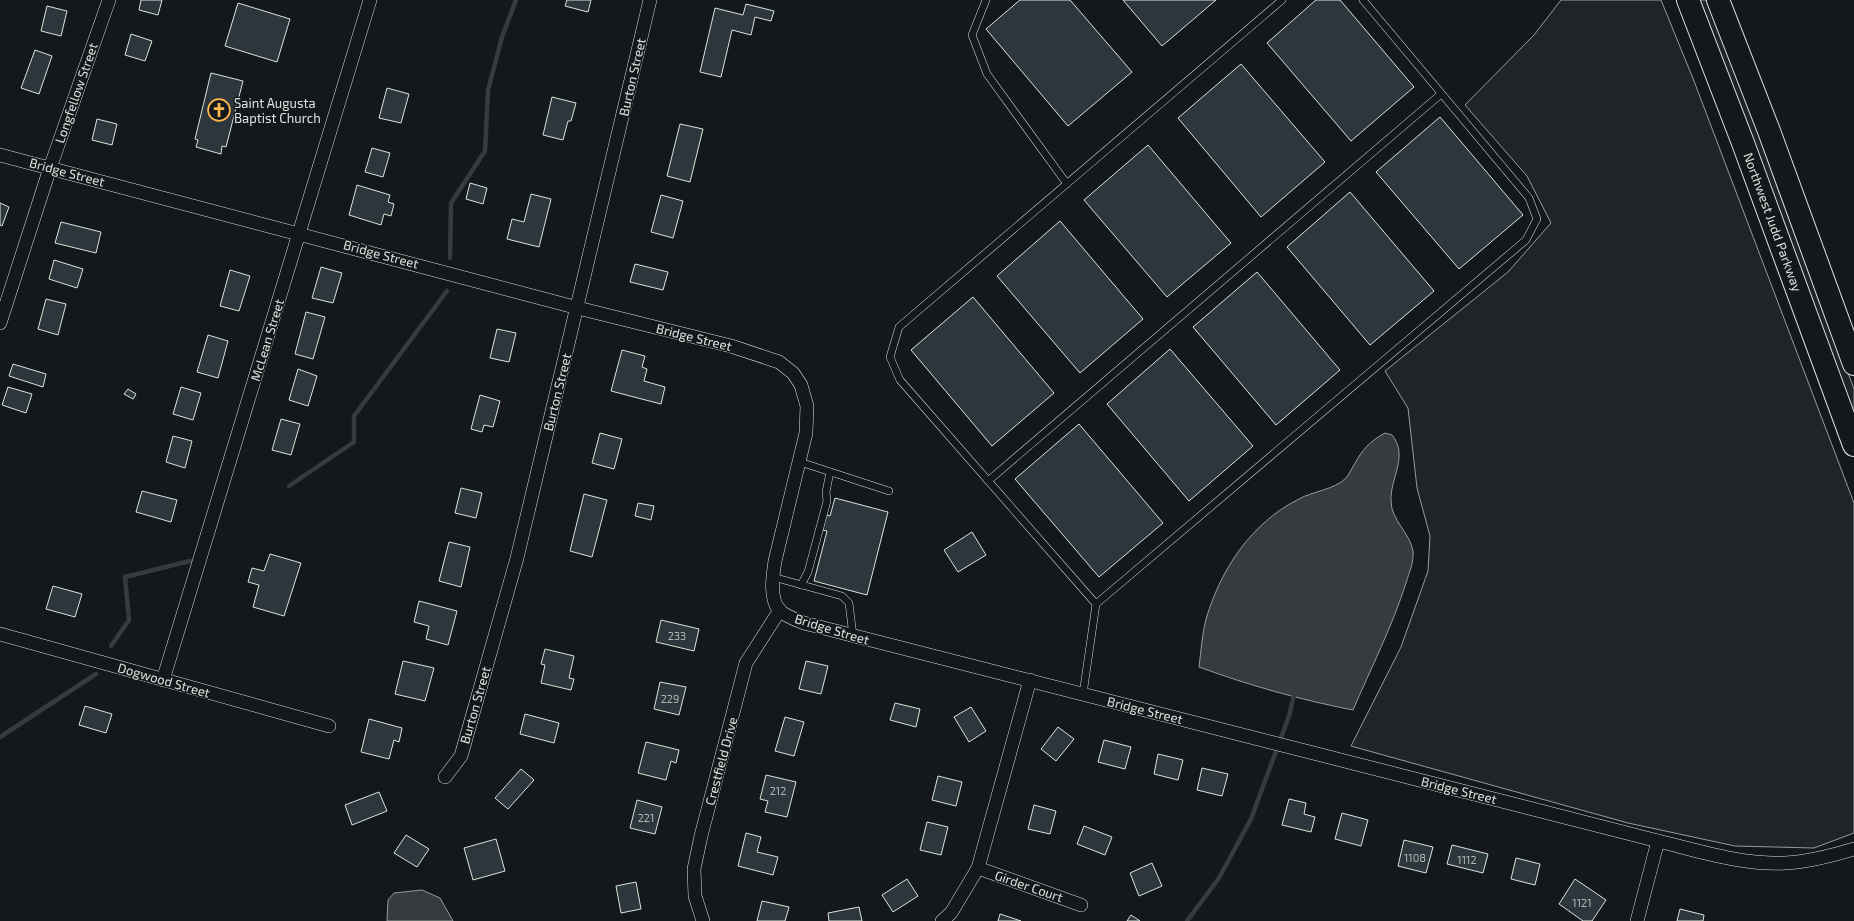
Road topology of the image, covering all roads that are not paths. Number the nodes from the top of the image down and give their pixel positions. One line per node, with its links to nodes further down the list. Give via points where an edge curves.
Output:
1 (109, 0): 11 (street, Longfellow Street)
2 (370, 0): 13 (street, McLean Street)
3 (650, 0): 14 (street, Burton Street)
4 (986, 0): 12 (lane, via 972,35 987,74)
5 (1363, 0): 9 (lane)
6 (1688, 0): 17 (highway, Northwest Judd Parkway, via 1744,142)
7 (1718, 0): 16 (highway, Northwest Judd Parkway)
8 (1277, 2): 12 (lane)
9 (1441, 94): 20 (lane); 24 (lane, via 1529,198 1537,218 1526,240)
10 (0, 155): 11 (street, Bridge Street)
11 (50, 168): 13 (street, Bridge Street); 15 (street, Longfellow Street)
12 (1067, 184): 20 (lane, via 899,327 890,357 900,380)
13 (299, 233): 14 (street, Bridge Street); 28 (street, McLean Street)
14 (578, 308): 18 (street, Bridge Street, via 731,346 779,362 801,385 807,406 806,433); 32 (street, Burton Street, via 515,566 461,756)
15 (0, 324)
16 (1854, 364)
17 (1854, 445)
18 (800, 462): 19 (lane); 22 (street, Bridge Street)
19 (830, 472): 21 (lane); 23 (lane, via 827,502 808,572)
20 (988, 481): 24 (lane)
21 (889, 490)
22 (772, 577): 23 (lane); 25 (street, Bridge Street, via 775,601)
23 (801, 585): 27 (lane, via 842,596 849,603)
24 (1096, 604): 30 (lane)
25 (780, 610): 27 (street, Bridge Street, via 804,623); 37 (street, Crestfield Drive, via 746,663 701,836 694,876 695,896)
26 (0, 634): 28 (street, Dogwood Street)
27 (853, 636): 29 (street, Bridge Street)
28 (162, 680): 31 (street, Dogwood Street)
29 (1030, 680): 30 (street, Bridge Street); 35 (street)
30 (1083, 694): 33 (street, Bridge Street)
31 (329, 726)
32 (445, 777)
33 (1658, 841): 34 (street, Bridge Street, via 1743,861 1785,863 1821,859); 39 (street)
34 (1854, 848)
35 (978, 868): 36 (street, Girder Court); 38 (street, via 951,913)
36 (1081, 904)
37 (703, 921)
38 (942, 921)
39 (1637, 921)

